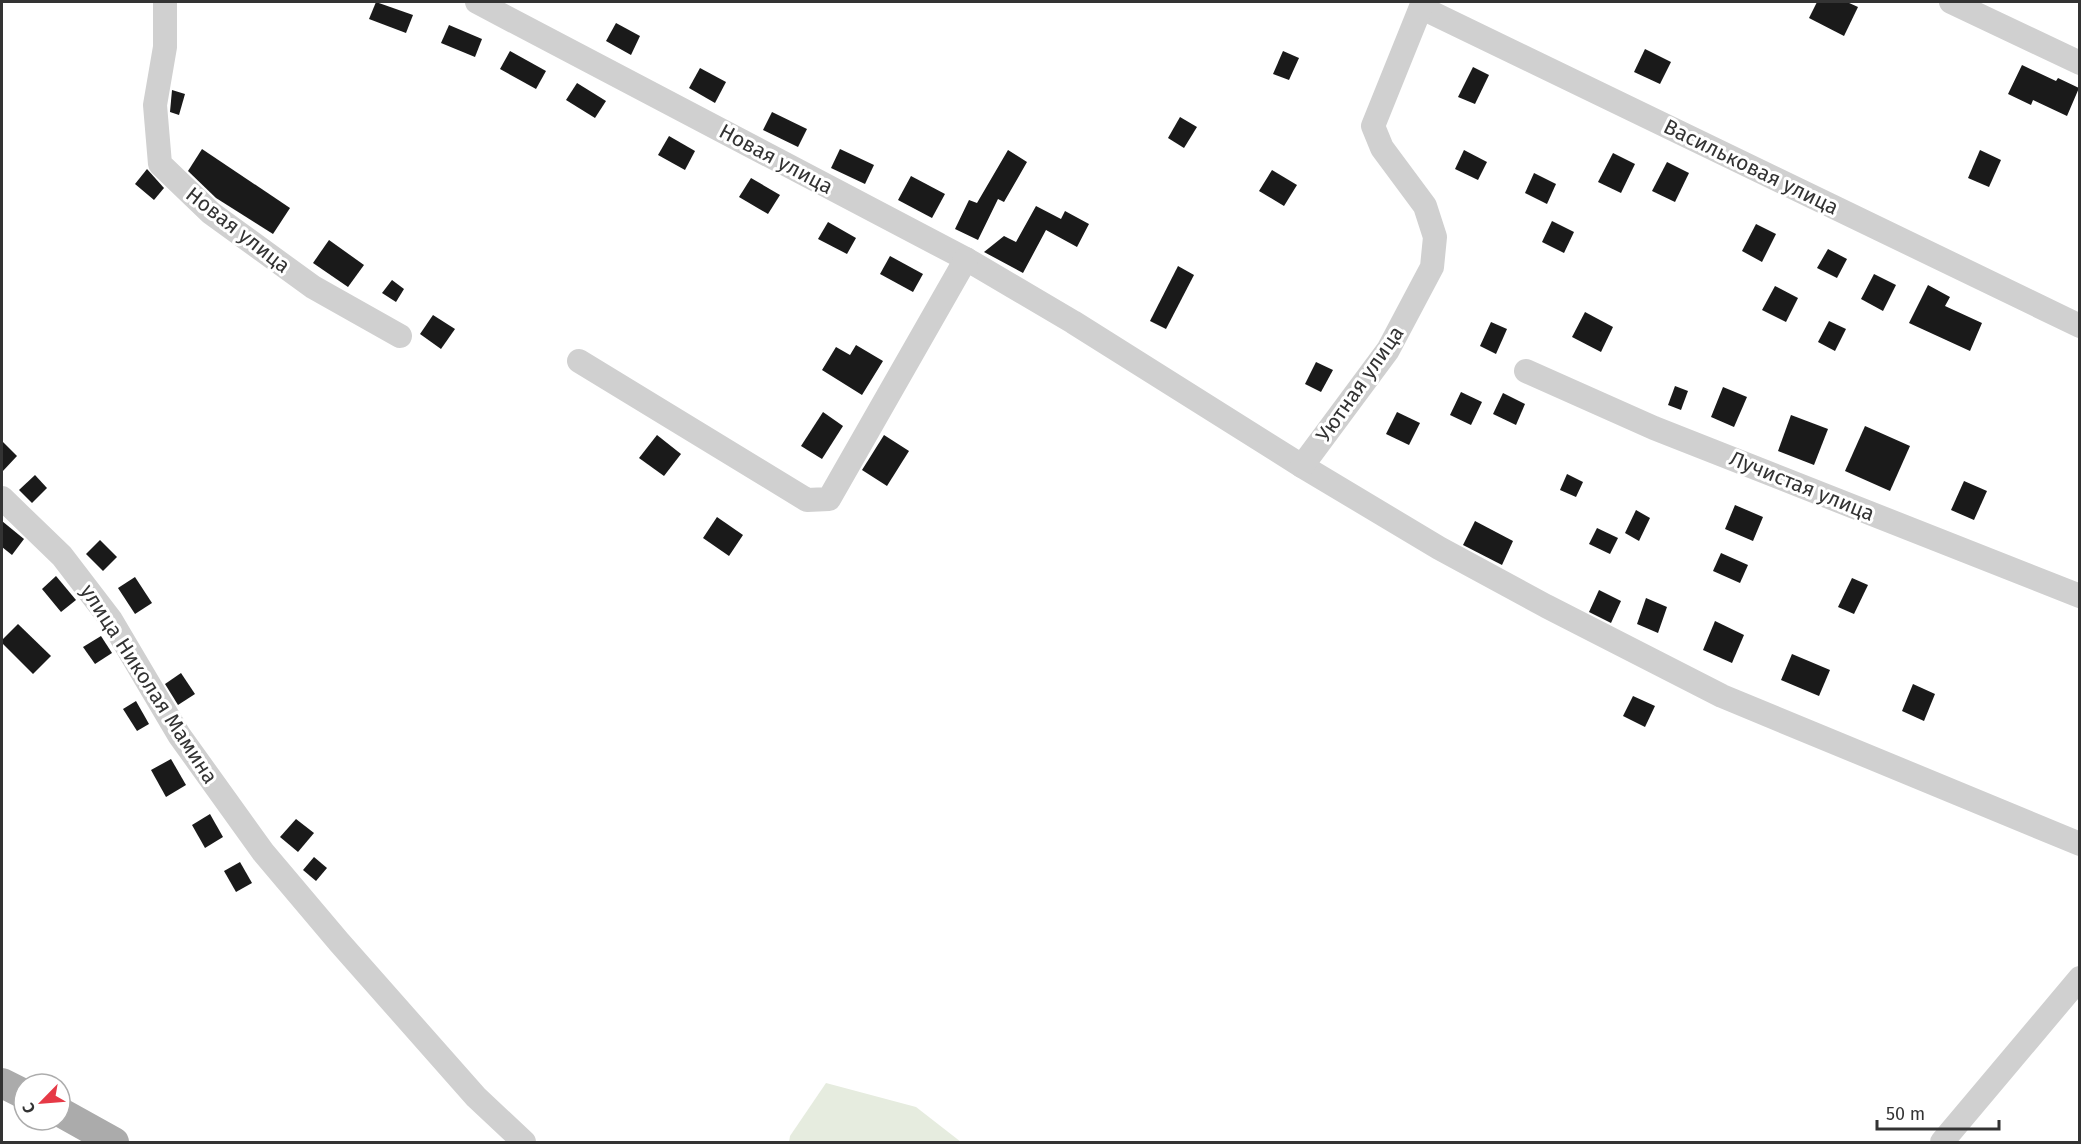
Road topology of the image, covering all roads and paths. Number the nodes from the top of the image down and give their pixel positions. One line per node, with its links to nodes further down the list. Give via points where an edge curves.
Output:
1 (165, 2): 8 (street, Новая улица, via 165,47 154,105 160,164 211,213 313,287)
2 (477, 2): 6 (street, Новая улица)
3 (1952, 2): 5 (street)
4 (1422, 5): 7 (street, Васильковая улица); 11 (street, Уютная улица, via 1373,126 1382,148 1425,206 1435,237 1432,267 1388,350)
5 (2079, 63)
6 (966, 259): 9 (street, via 829,499 807,500); 11 (street, Новая улица)
7 (2079, 326)
8 (400, 336)
9 (579, 361)
10 (1526, 370): 13 (street, Лучистая улица, via 1654,428)
11 (1302, 466): 14 (street, Новая улица, via 1439,548 1722,696)
12 (2, 498): 18 (street, улица Николая Мамина, via 62,556 111,620 179,735 263,852 477,1097)
13 (2079, 596)
14 (2079, 844)
15 (2079, 978): 19 (street)
16 (72, 1119): 17 (main road)
17 (114, 1143)
18 (524, 1143)
19 (1942, 1143)

